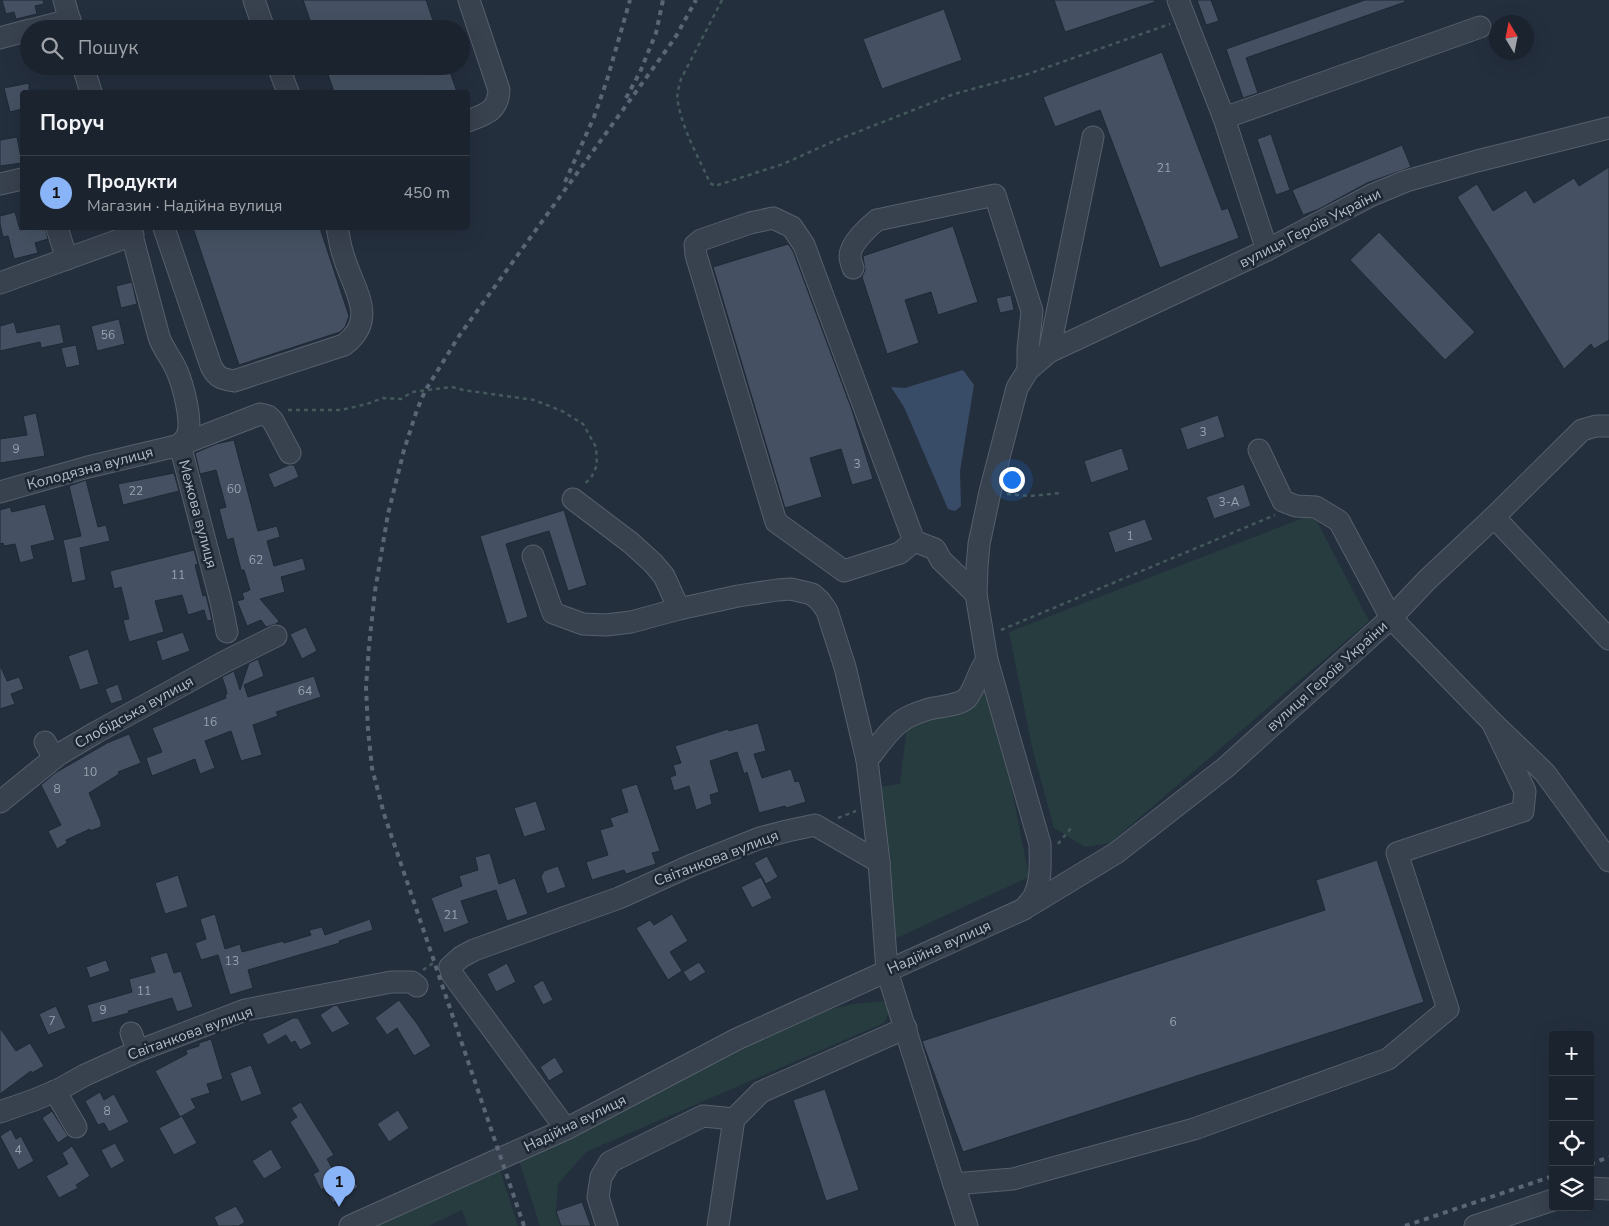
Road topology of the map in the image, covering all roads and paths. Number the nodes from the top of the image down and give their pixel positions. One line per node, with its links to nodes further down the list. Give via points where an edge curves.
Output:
1 (64, 0): 6 (street)
2 (254, 0): 7 (street)
3 (469, 0): 16 (street, via 499,90 499,101 492,110)
4 (722, 0): 5 (path, via 677,92 686,131 710,183 715,186 784,164 954,94 1036,71)
5 (1181, 9): 15 (street)
6 (70, 20)
7 (261, 20)
8 (1480, 27): 15 (street)
9 (20, 32): 10 (street)
10 (0, 38)
11 (86, 75): 13 (street)
12 (281, 75): 14 (street)
13 (90, 90)
14 (287, 90)
15 (1224, 118): 25 (street)
16 (470, 120)
17 (1609, 128): 25 (street, вулиця Героїв України, via 1406,181 1372,195)
18 (1093, 137): 29 (street)
19 (20, 179): 20 (street)
20 (0, 184)
21 (58, 230): 26 (street)
22 (165, 230): 23 (street, via 211,366 215,374 234,381 344,345 359,330 363,309)
23 (337, 230)
24 (132, 231): 26 (street); 33 (street, Межова вулиця, via 159,337 177,371 188,412 187,437)
25 (1267, 250): 29 (street, вулиця Героїв України)
26 (66, 259): 28 (street)
27 (853, 268): 30 (street, via 850,256 854,245 877,220 995,195 1032,311)
28 (0, 283)
29 (1049, 352): 30 (street, вулиця Героїв України)
30 (1028, 370): 37 (street, via 1017,388)
31 (283, 410): 39 (path, via 341,410 383,398 401,398 412,392 452,386 534,400 583,424 596,447 597,465 591,478)
32 (1609, 426): 41 (street, via 1582,430)
33 (180, 445): 35 (street, Колодязна вулиця, via 260,414 272,421); 36 (street, Колодязна вулиця); 47 (street, Межова вулиця)
34 (1259, 450): 40 (street, via 1283,501)
35 (290, 453)
36 (0, 492)
37 (990, 492): 38 (path, via 1030,496); 44 (street, via 979,544)
38 (1061, 493)
39 (573, 499): 45 (street, via 653,563 664,576)
40 (1296, 506): 46 (street, via 1316,507 1338,521); 49 (path)
41 (1494, 517): 46 (street); 50 (street)
42 (914, 540): 42 (street, via 804,245 792,227 774,218 701,240 696,246 696,256 776,522 844,571 900,553); 44 (street, via 935,549 940,560)
43 (532, 556): 45 (street, via 553,613 583,624 631,622)
44 (976, 594): 49 (street)
45 (679, 609): 53 (street, via 777,590 791,589 812,594 827,611 834,630)
46 (1391, 618): 52 (street, вулиця Героїв України); 59 (street, вулиця Героїв України, via 1225,768 1116,853)
47 (227, 632)
48 (276, 636): 54 (street, Слобідська вулиця, via 95,733 50,750)
49 (983, 637): 51 (street)
50 (1609, 639)
51 (988, 660): 53 (street, via 966,699 906,718); 59 (street, via 1040,844 1039,880 1034,896)
52 (1492, 722): 57 (street, вулиця Героїв України, via 1544,773); 69 (street, via 1525,791 1523,811 1397,853 1448,1008 1388,1059 1194,1129 1013,1179)
53 (867, 760): 55 (street)
54 (0, 802)
55 (872, 803): 56 (path); 58 (street)
56 (816, 825): 58 (street); 60 (street, Світанкова вулиця, via 787,830 751,842 619,898 474,950)
57 (1609, 860)
58 (879, 862): 61 (street)
59 (1024, 908): 61 (street, Надійна вулиця)
60 (452, 965): 62 (path, via 434,963 420,972); 68 (street, via 452,974)
61 (887, 970): 63 (street); 68 (street, Надійна вулиця, via 737,1039)
62 (415, 984): 64 (street, Світанкова вулиця, via 390,982 245,1010 135,1042)
63 (906, 1028): 66 (street, via 761,1092); 69 (street)
64 (55, 1091): 65 (street, Світанкова вулиця); 67 (street)
65 (0, 1112)
66 (734, 1119): 74 (street, via 703,1116 610,1162 601,1177 598,1197); 75 (street)
67 (76, 1127)
68 (566, 1129): 73 (street, Надійна вулиця)
69 (954, 1184): 76 (street)
70 (1594, 1188): 71 (street)
71 (1609, 1190)
72 (1549, 1201): 77 (street)
73 (350, 1226)
74 (607, 1226)
75 (718, 1226)
76 (967, 1226)
77 (1475, 1226)

